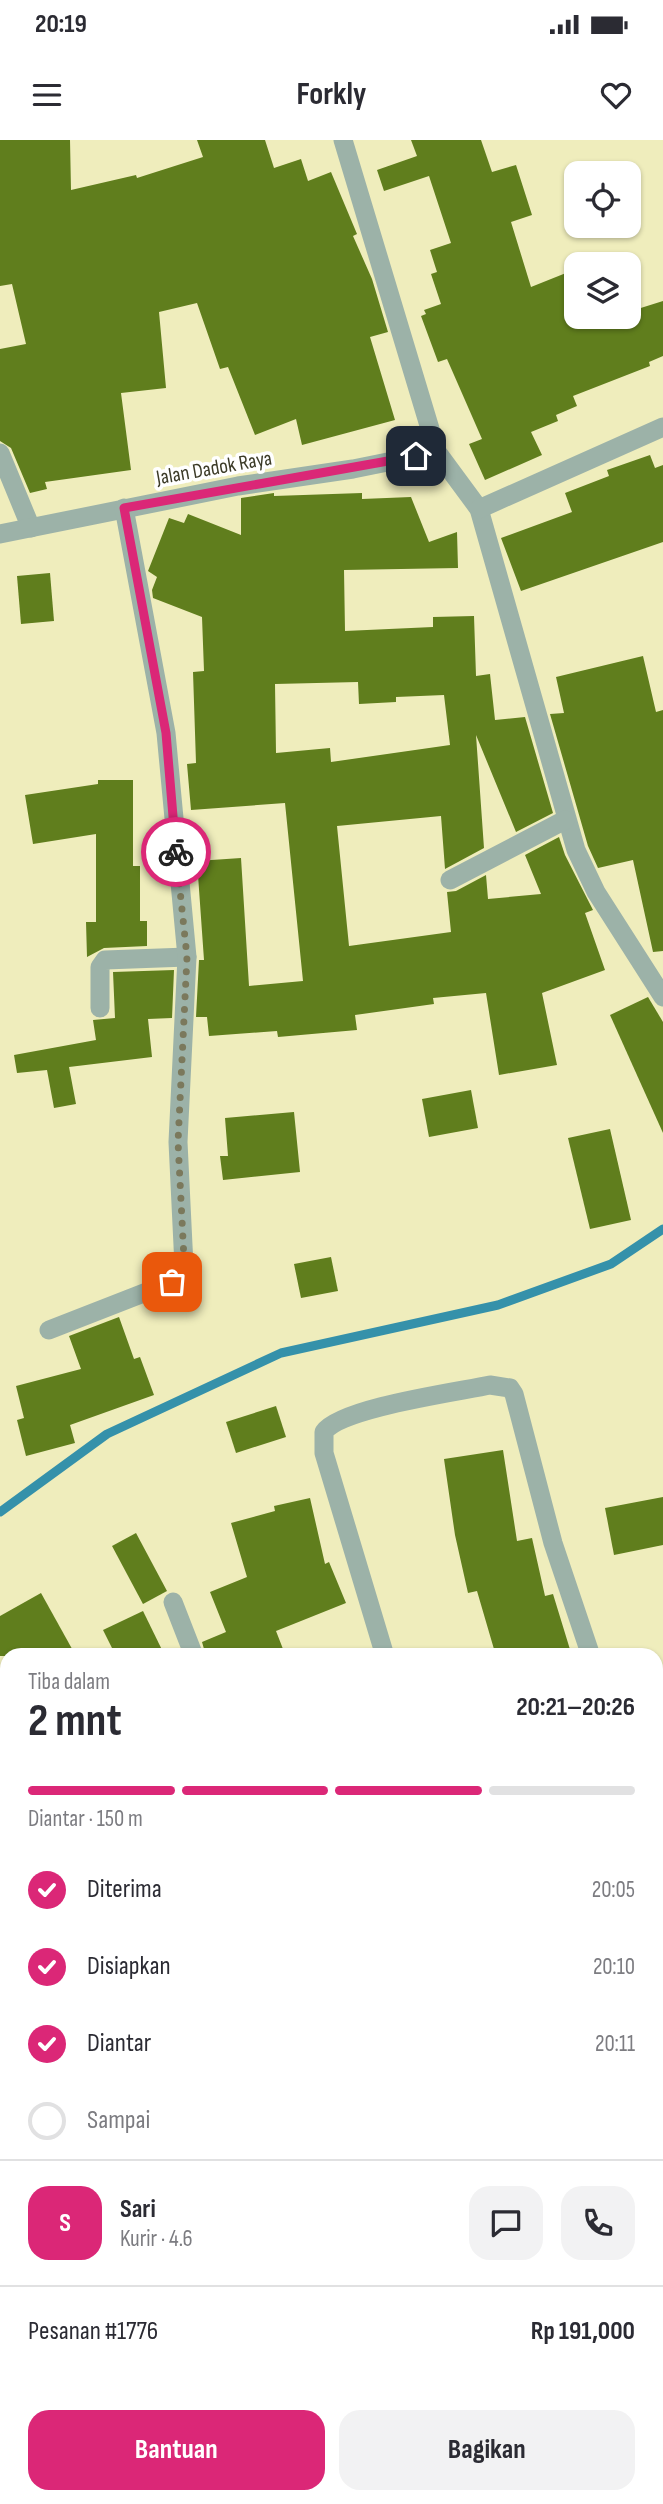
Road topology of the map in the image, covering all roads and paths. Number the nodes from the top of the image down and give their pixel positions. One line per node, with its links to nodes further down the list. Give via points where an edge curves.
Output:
1 (343, 140): 3 (street)
2 (663, 427): 6 (street)
3 (437, 452): 5 (street, Jalan Dadok Raya); 6 (street)
4 (0, 453): 7 (street)
5 (124, 508): 7 (street, Jalan Dadok Raya); 11 (street, via 166,733)
6 (479, 509): 9 (street)
7 (31, 528): 8 (street, Jalan Dadok Raya)
8 (0, 534)
9 (565, 820): 10 (street); 12 (street, via 584,871)
10 (450, 880)
11 (187, 957): 13 (street, via 105,960 100,967); 14 (street, via 178,1142 182,1272 172,1282)
12 (663, 997)
13 (100, 1008)
14 (49, 1330)
15 (173, 1602): 16 (street)
16 (191, 1648)
17 (383, 1648): 18 (street, via 324,1452 324,1432 332,1423 356,1413 490,1385 510,1388 514,1394 553,1543)
18 (589, 1648)

